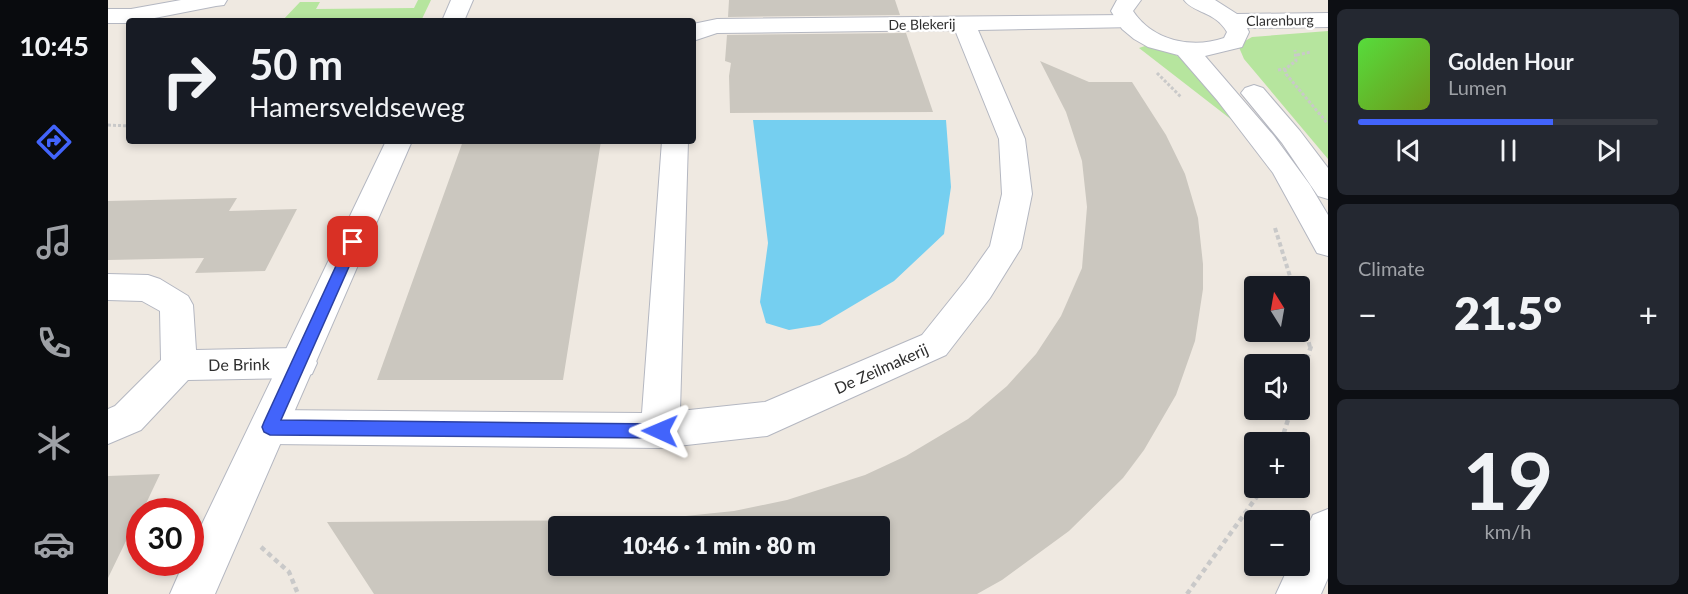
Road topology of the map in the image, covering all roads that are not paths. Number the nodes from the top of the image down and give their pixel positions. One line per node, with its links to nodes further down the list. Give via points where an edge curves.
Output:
1 (216, 0): 6 (street, via 131,16)
2 (462, 0): 7 (street)
3 (915, 0): 10 (street)
4 (1195, 0): 9 (street)
5 (1129, 11): 11 (street, De Blekerij); 13 (street, via 1150,39)
6 (108, 16)
7 (454, 18)
8 (1328, 20): 9 (street, Clarenburg)
9 (1233, 21): 14 (street, via 1238,32 1234,42)
10 (924, 24): 11 (street, De Blekerij); 12 (street, De Blekerij, via 718,17)
11 (964, 24): 24 (street, De Zeilmakerij, via 1012,139 1017,194 1005,248 978,289 934,345 767,419)
12 (696, 32)
13 (1186, 49): 14 (street); 18 (street, via 1283,166)
14 (1220, 49): 17 (street)
15 (398, 144): 20 (street)
16 (675, 144): 24 (street)
17 (1328, 189)
18 (1328, 245)
19 (108, 287): 21 (street, via 148,288 176,304)
20 (299, 363): 21 (street, De Brink); 23 (street)
21 (178, 365): 22 (street, via 128,418)
22 (108, 427)
23 (270, 427): 24 (street, De Zeilmakerij); 26 (street)
24 (660, 431)
25 (1328, 530): 27 (street)
26 (192, 594)
27 (1298, 594)

